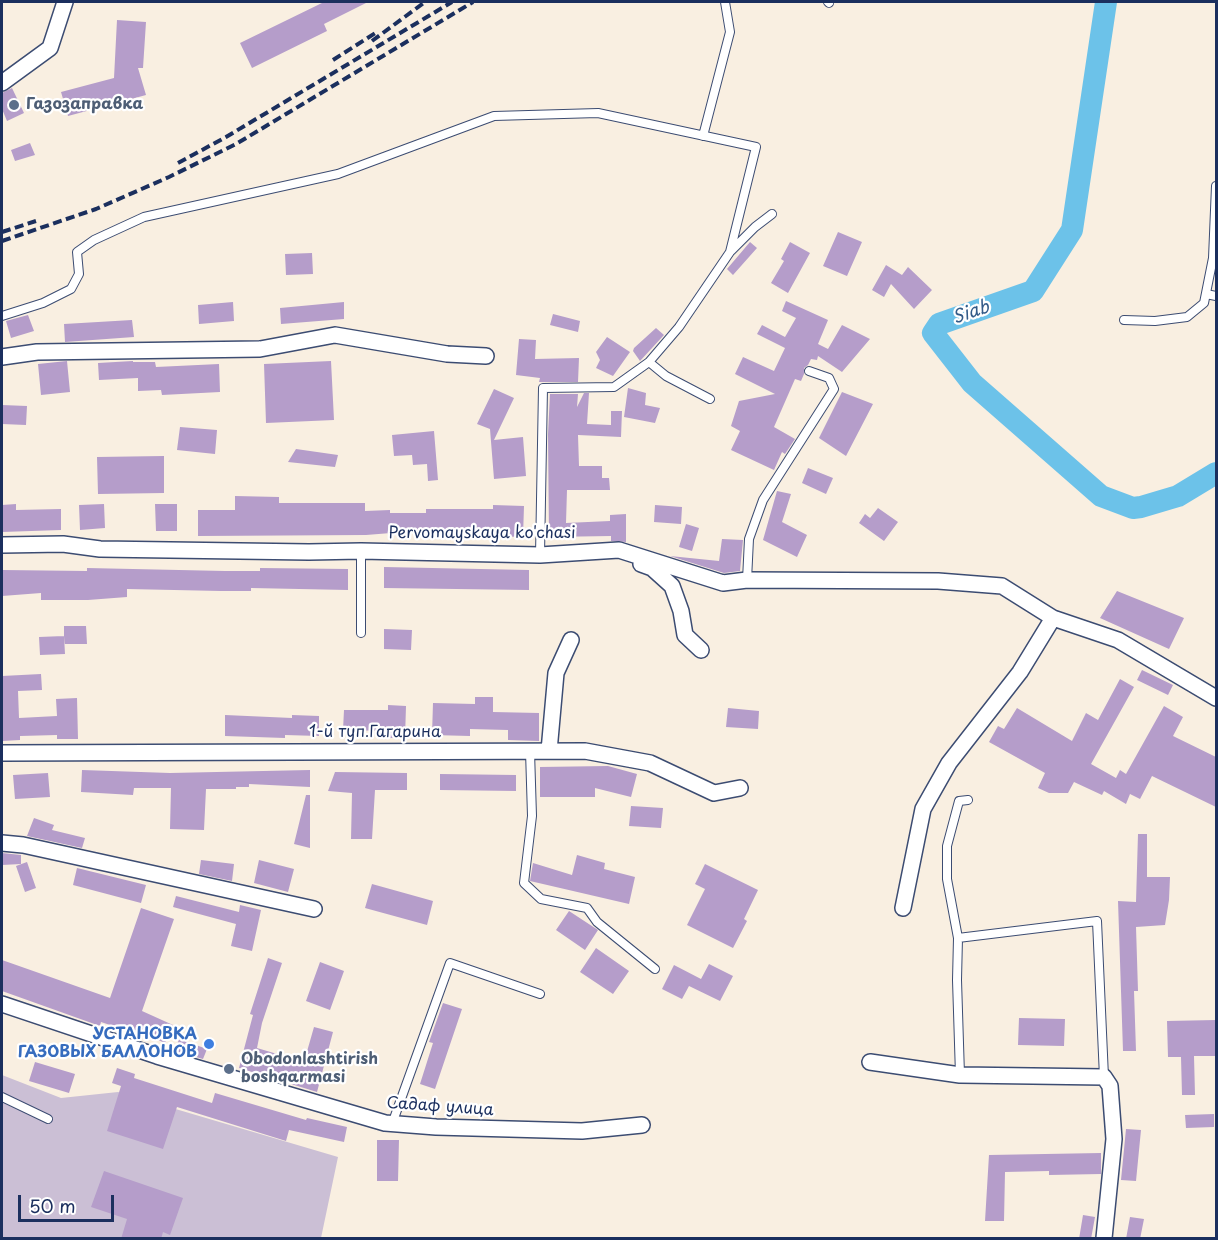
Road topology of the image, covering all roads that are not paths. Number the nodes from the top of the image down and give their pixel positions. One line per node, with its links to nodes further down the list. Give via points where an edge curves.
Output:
1 (65, 2): 3 (street, via 50,48)
2 (725, 2): 4 (lane, via 730,32)
3 (2, 83)
4 (703, 136): 7 (lane, via 756,147); 10 (lane, via 598,113 494,116 338,174 144,218 94,240 77,252 79,274 70,289 43,303)
5 (1216, 186): 8 (lane, via 1213,258)
6 (772, 214): 7 (lane)
7 (730, 252): 14 (lane, via 679,327)
8 (1206, 294): 9 (lane); 11 (lane, via 1204,303 1187,317)
9 (1216, 296)
10 (2, 316)
11 (1124, 320)
12 (486, 356): 13 (street, via 447,354 335,335 260,349 38,352)
13 (2, 357)
14 (649, 362): 16 (lane, via 666,376); 19 (lane, via 614,387 543,388)
15 (809, 371): 20 (lane, via 829,378 834,389 763,500 749,539)
16 (710, 399)
17 (2, 545): 18 (street, Pervomayskaya ko'chasi)
18 (361, 550): 19 (street, Pervomayskaya ko'chasi); 22 (lane)
19 (540, 555): 20 (street, Pervomayskaya ko'chasi, via 619,550 723,583); 24 (street, via 619,556 652,568 672,586 685,634)
20 (747, 580): 21 (street, Pervomayskaya ko'chasi, via 938,581 1002,586)
21 (1053, 618): 25 (street, Pervomayskaya ko'chasi, via 1118,640); 32 (street, via 1020,672 949,763 923,809)
22 (361, 633)
23 (571, 640): 27 (street, via 556,674)
24 (701, 650)
25 (1216, 698)
26 (530, 751): 27 (street, 1-й туп.Гагарина); 28 (street, 1-й туп.Гагарина); 35 (lane, via 532,816 524,883 541,899 587,908 597,922)
27 (549, 751): 29 (street, 1-й туп.Гагарина, via 585,751 650,762 714,793)
28 (2, 753)
29 (740, 788)
30 (968, 800): 34 (lane, via 959,801 947,846 947,879)
31 (2, 843): 33 (street)
32 (903, 908)
33 (314, 909)
34 (958, 938): 39 (lane); 40 (lane, via 1096,921)
35 (655, 969)
36 (540, 994): 43 (lane, via 450,963)
37 (2, 1004): 43 (street, Садаф улица, via 157,1056)
38 (870, 1062): 39 (street)
39 (960, 1075): 40 (street)
40 (1104, 1077): 45 (street, via 1110,1086 1114,1139)
41 (2, 1097): 42 (lane)
42 (48, 1119)
43 (392, 1124): 44 (street, Садаф улица, via 582,1131)
44 (642, 1125)
45 (1104, 1239)

